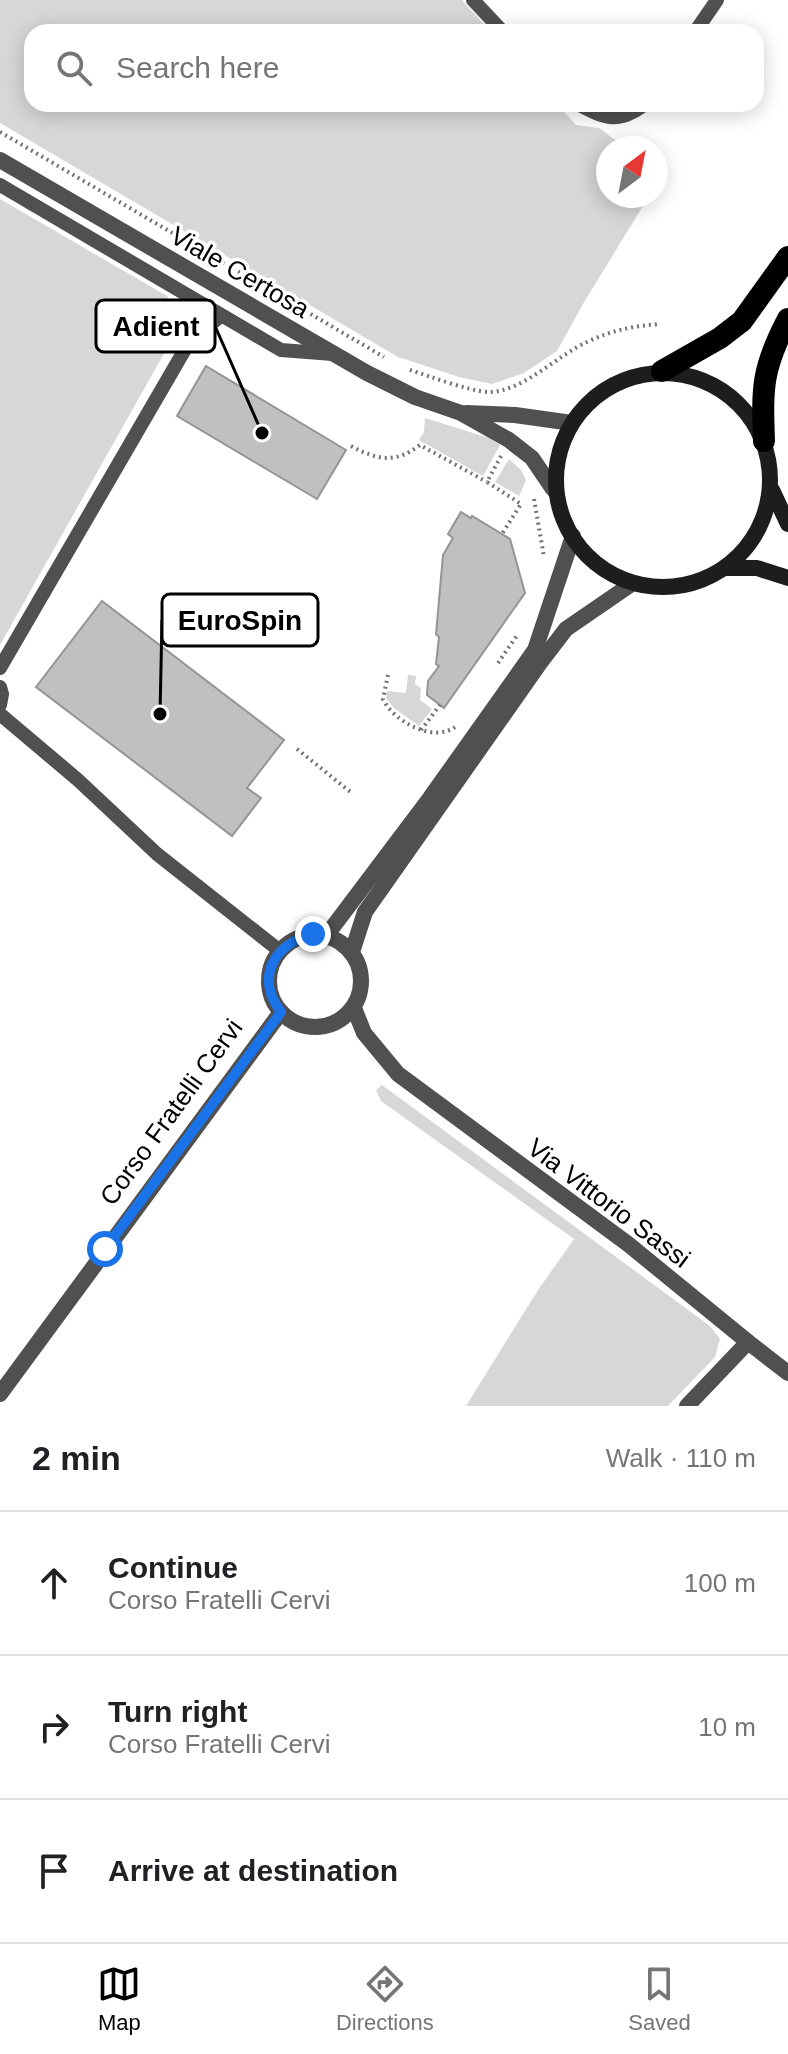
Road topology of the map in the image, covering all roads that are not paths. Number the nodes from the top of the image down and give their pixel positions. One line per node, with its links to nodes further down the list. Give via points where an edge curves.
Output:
1 (473, 0): 3 (lane)
2 (717, 0): 4 (lane)
3 (496, 24)
4 (700, 24)
5 (594, 112): 6 (lane, via 615,119)
6 (634, 112)
7 (0, 160): 14 (street, Viale Certosa)
8 (0, 185): 10 (lane)
9 (788, 257): 15 (highway, via 742,321)
10 (192, 298): 11 (lane); 13 (lane)
11 (221, 316): 13 (lane); 14 (lane, via 281,350)
12 (788, 319): 18 (highway, via 771,352 762,390)
13 (191, 339): 26 (lane)
14 (333, 354): 16 (street, Viale Certosa, via 394,388)
15 (662, 371): 17 (main road, via 627,378 596,395); 18 (main road, via 698,377 729,394 750,415)
16 (461, 413): 17 (street); 19 (street, via 532,458)
17 (572, 423): 19 (main road, via 562,441)
18 (764, 441): 20 (main road)
19 (553, 489): 22 (main road)
20 (772, 490): 21 (main road); 23 (main road, via 761,525)
21 (788, 524)
22 (573, 536): 25 (main road, via 591,559); 30 (street, via 535,650)
23 (726, 568): 24 (main road, via 757,568); 25 (main road, via 672,587)
24 (788, 578)
25 (633, 583): 32 (street, via 566,629 540,663 365,912)
26 (0, 668)
27 (0, 687): 28 (lane)
28 (0, 705)
29 (0, 714): 31 (lane, via 157,854)
30 (326, 936): 31 (street, via 298,938); 32 (street)
31 (280, 951): 34 (street, Corso Fratelli Cervi, via 269,973 269,989)
32 (352, 952): 33 (street, via 362,978)
33 (354, 1008): 34 (street, via 343,1019 313,1028); 35 (street, Via Vittorio Sassi, via 364,1033 398,1074 628,1244)
34 (281, 1012): 37 (street, Corso Fratelli Cervi)
35 (748, 1342): 36 (street, Via Vittorio Sassi); 38 (street)
36 (788, 1373)
37 (0, 1394)
38 (687, 1406)

